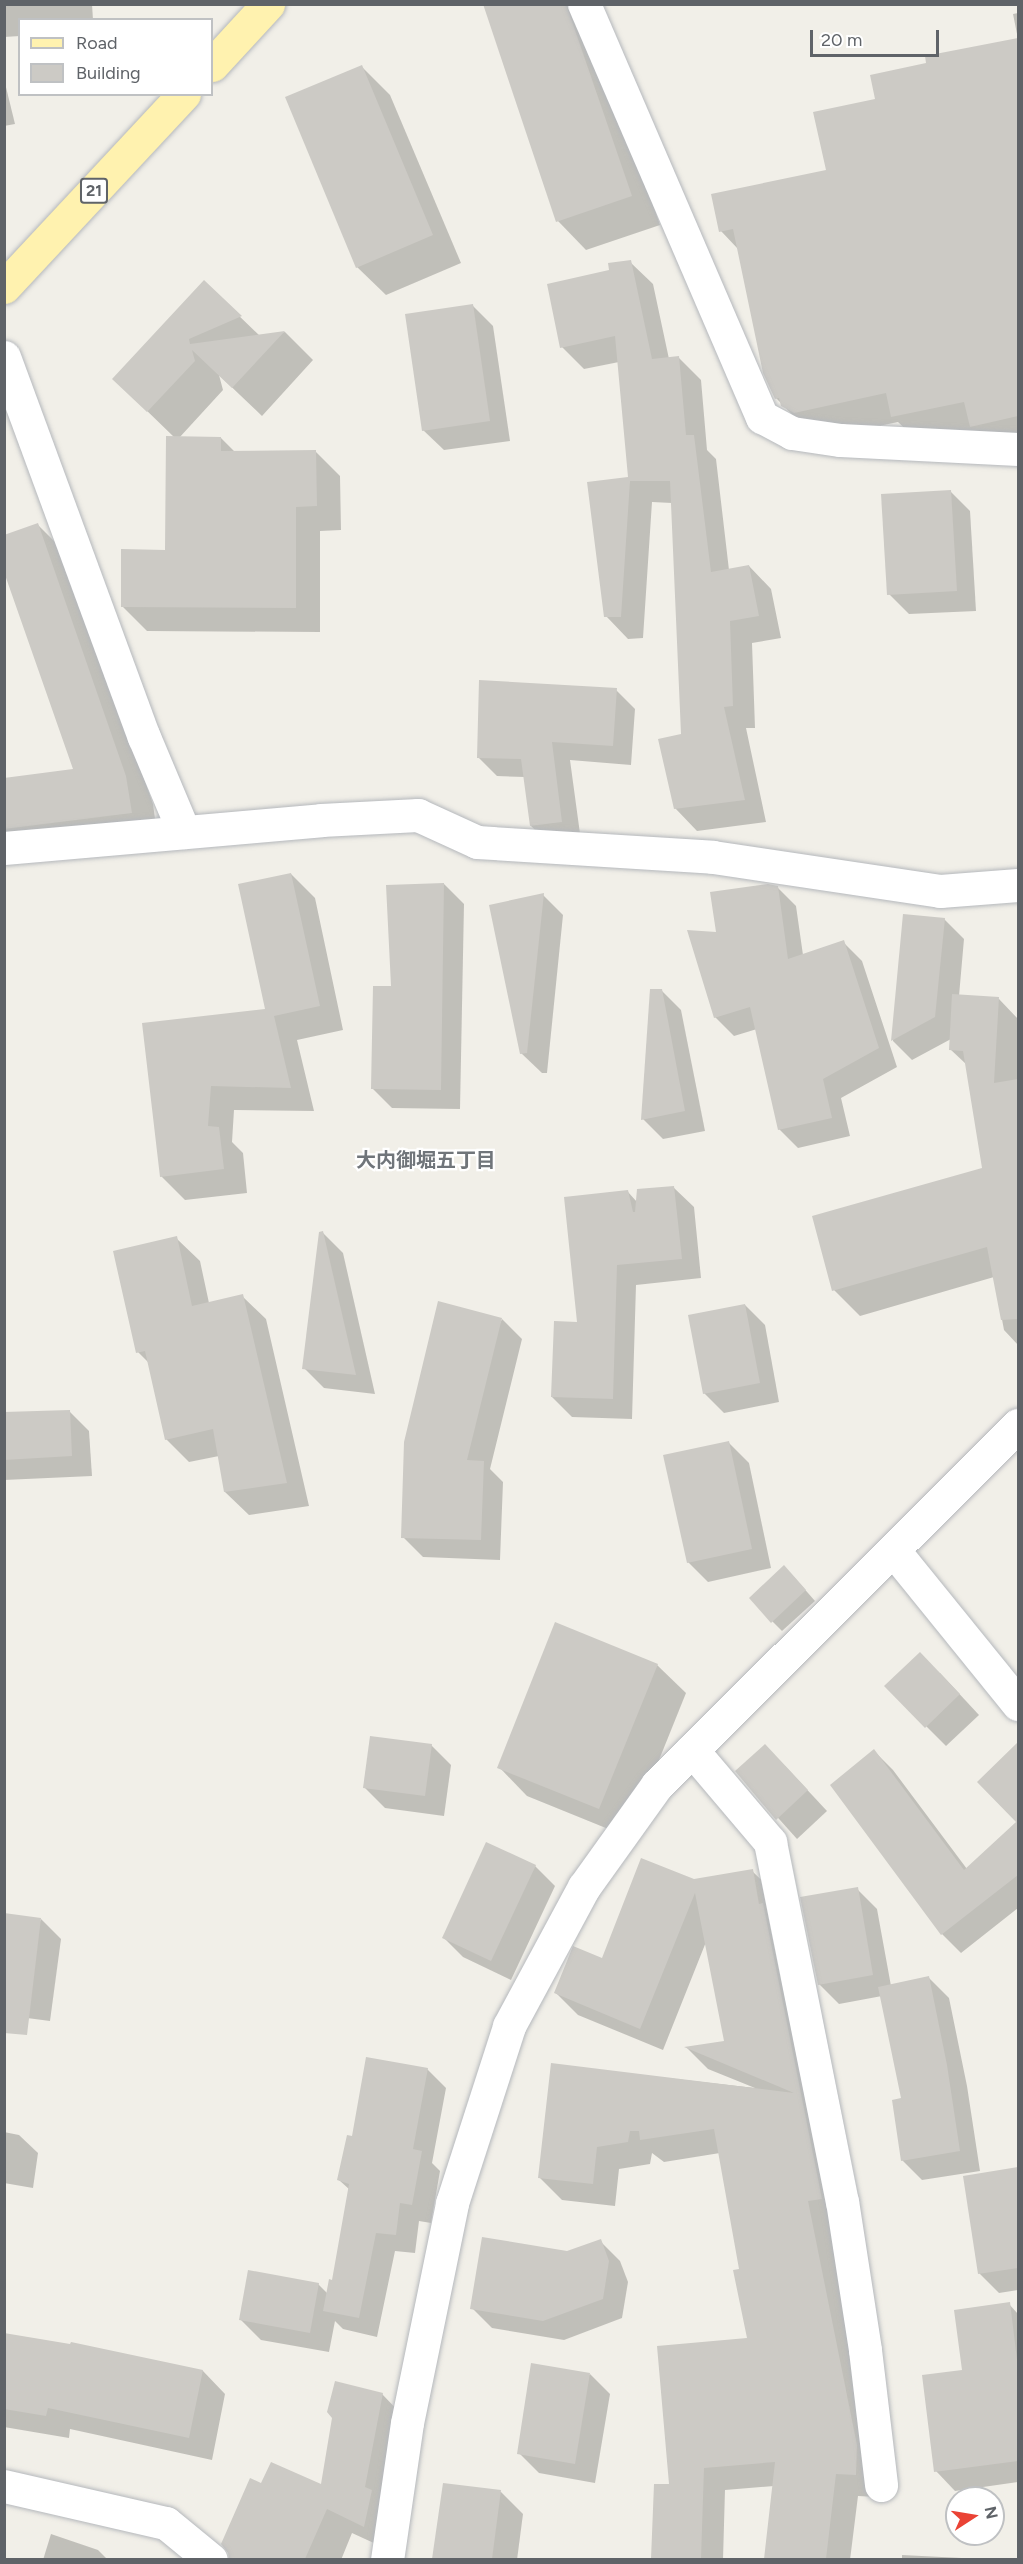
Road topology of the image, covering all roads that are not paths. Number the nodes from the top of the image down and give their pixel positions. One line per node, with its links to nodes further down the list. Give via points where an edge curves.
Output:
1 (268, 4): 3 (main road)
2 (584, 4): 7 (street, via 762,417 792,434)
3 (213, 64)
4 (182, 96): 5 (main road, 21)
5 (4, 287)
6 (4, 357): 8 (street, via 144,737)
7 (1018, 449)
8 (184, 832): 9 (street); 10 (street, via 417,815 477,842 713,857 940,891)
9 (4, 848)
10 (1018, 885)
11 (1018, 1425): 12 (street)
12 (894, 1551): 13 (street); 14 (street)
13 (1018, 1704)
14 (692, 1750): 15 (street, via 770,1842 842,2201); 18 (street, via 657,1785 584,1887 509,2026 452,2203 407,2423)
15 (881, 2485)
16 (5, 2489): 17 (street, via 166,2523)
17 (211, 2559)
18 (387, 2559)

